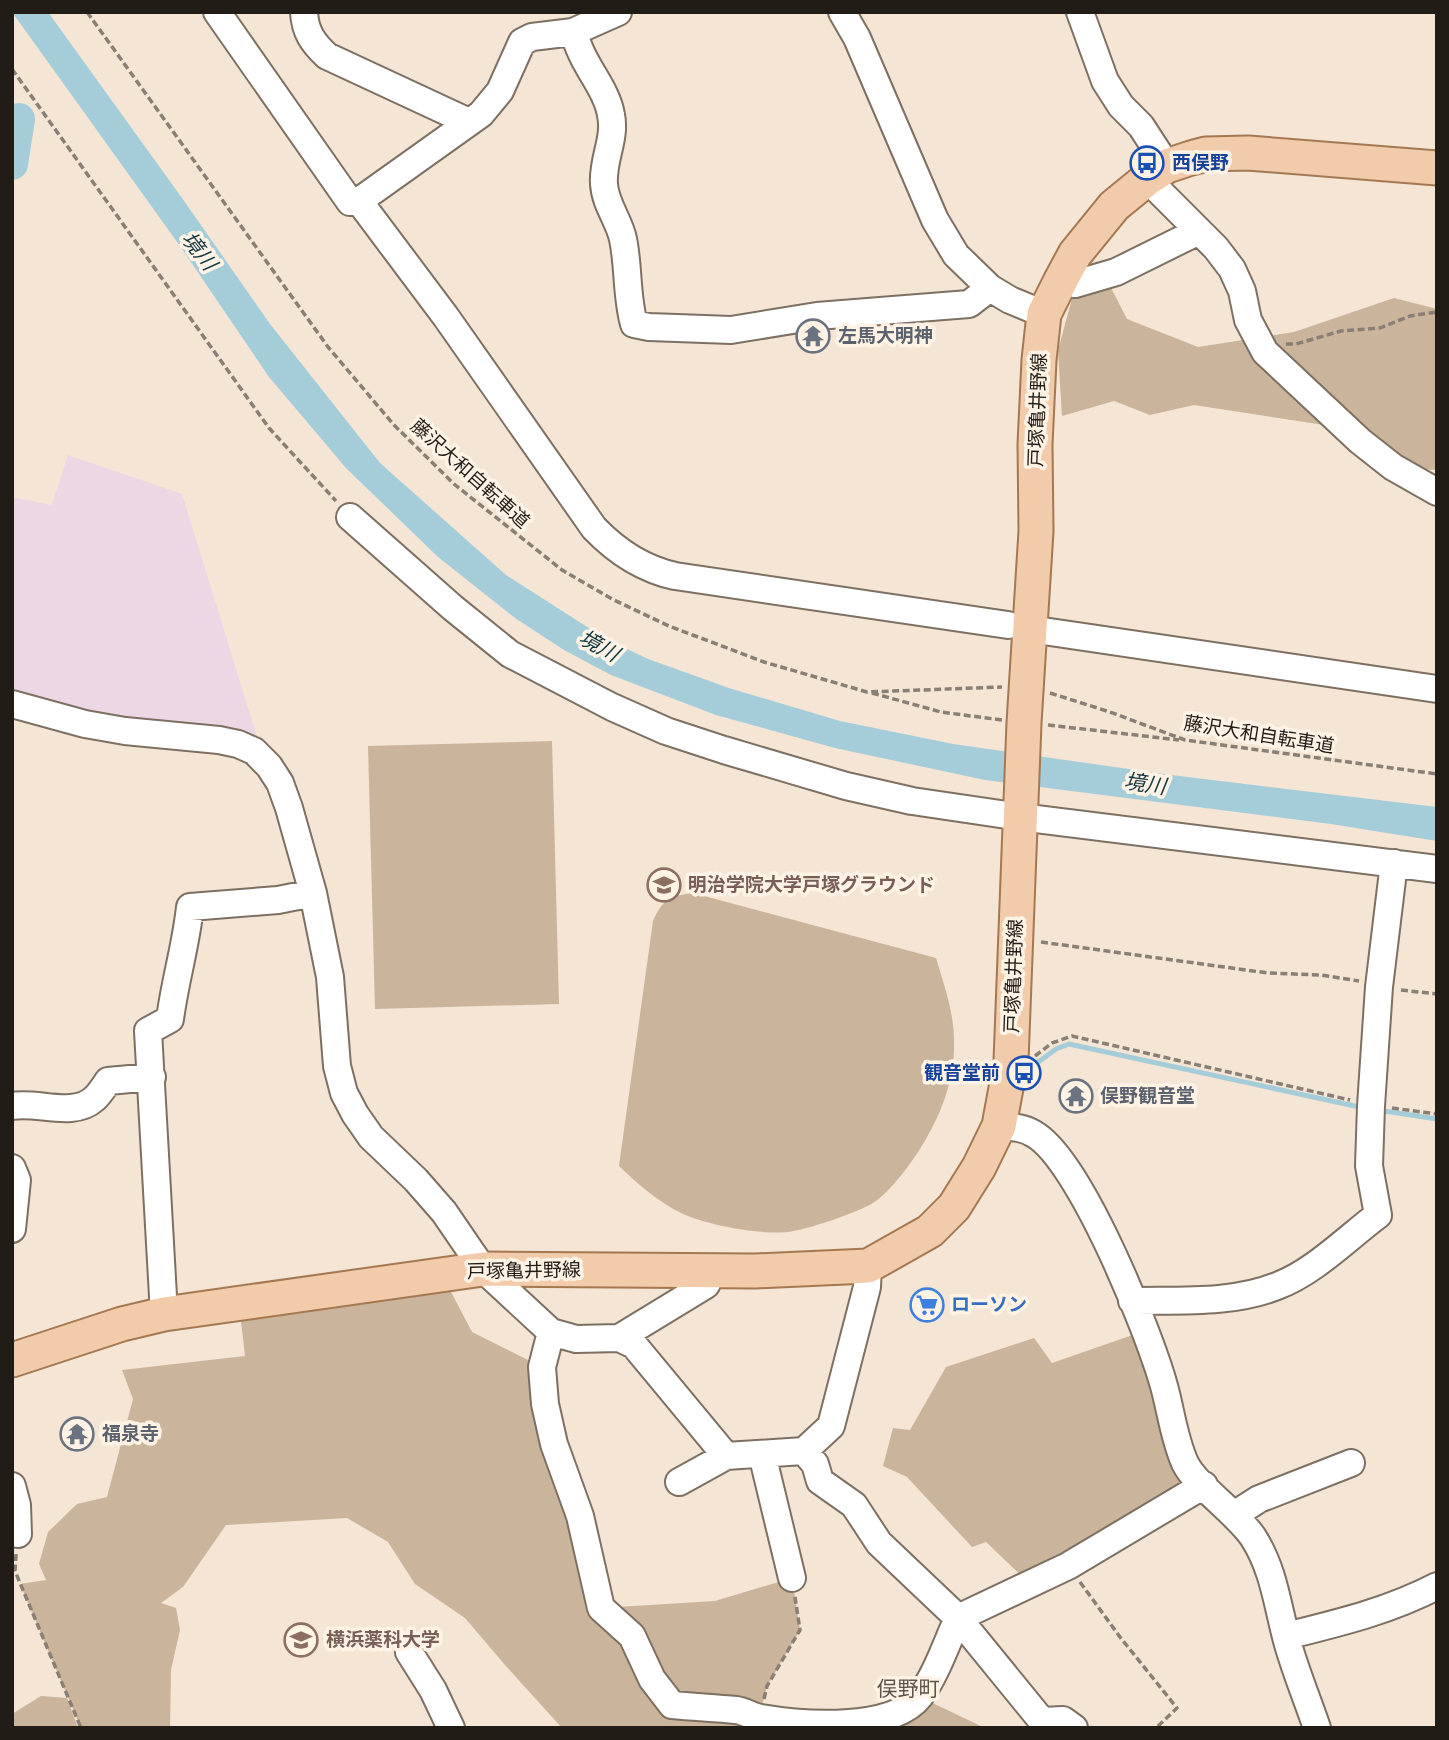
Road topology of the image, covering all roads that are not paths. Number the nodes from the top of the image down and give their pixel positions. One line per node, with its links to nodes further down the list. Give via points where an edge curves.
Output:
1 (217, 12): 10 (street, via 350,202)
2 (304, 12): 7 (street, via 308,34 327,56)
3 (618, 12): 6 (street)
4 (842, 12): 13 (street, via 943,235)
5 (1080, 12): 9 (street, via 1105,82 1141,126)
6 (573, 32): 7 (street, via 522,42 500,91); 13 (street, via 612,116 604,185 624,242 634,324 731,330 817,316 969,304)
7 (469, 122): 10 (street)
8 (1437, 168): 9 (main road, 戸塚亀井野線, via 1248,153 1206,154)
9 (1157, 172): 11 (street); 12 (main road, 戸塚亀井野線, via 1114,206)
10 (359, 201): 17 (street, via 594,528 630,558 675,576)
11 (1199, 231): 12 (street, via 1116,272 1075,284); 15 (street, via 1232,269 1248,320 1265,352 1360,441)
12 (1060, 280): 14 (main road, 戸塚亀井野線)
13 (990, 289): 14 (street)
14 (1044, 314): 21 (main road, 戸塚亀井野線)
15 (1437, 492)
16 (350, 517): 21 (street, via 510,654 612,708 666,731 846,786 912,801)
17 (1008, 625)
18 (1043, 631): 19 (street)
19 (1437, 689)
20 (12, 704): 24 (street, via 85,724 219,740 254,751 280,783)
21 (1020, 813): 22 (street); 27 (main road, 戸塚亀井野線, via 1011,1061)
22 (1394, 863): 23 (street); 33 (street, via 1371,1111 1369,1166 1378,1215 1311,1267 1276,1286 1202,1300)
23 (1437, 869)
24 (313, 894): 25 (street, via 190,907 170,1019 148,1031); 31 (street, via 330,976 337,1066 344,1093 371,1137 444,1212)
25 (152, 1077): 26 (street, via 108,1081 95,1099 81,1107); 34 (street)
26 (12, 1106)
27 (999, 1126): 30 (main road, 戸塚亀井野線, via 954,1207 930,1231); 33 (street, via 1035,1134 1057,1154 1090,1210)
28 (12, 1168): 29 (street, via 17,1180)
29 (12, 1228)
30 (868, 1266): 32 (main road, 戸塚亀井野線); 38 (street, via 867,1287 831,1426)
31 (483, 1269): 32 (main road, 戸塚亀井野線); 34 (main road, 戸塚亀井野線); 35 (street)
32 (713, 1271): 36 (street, via 706,1284)
33 (1132, 1301): 43 (street, via 1164,1384 1185,1464)
34 (164, 1314): 37 (main road, 戸塚亀井野線)
35 (551, 1332): 36 (street, via 576,1339); 52 (street, via 542,1367 545,1404 580,1516 601,1608 632,1636 652,1679 672,1705 740,1710)
36 (619, 1338): 40 (street, via 634,1345)
37 (12, 1360)
38 (804, 1451): 39 (street); 49 (street, via 820,1480 854,1505 879,1544)
39 (762, 1454): 40 (street); 47 (street)
40 (726, 1456): 42 (street)
41 (1351, 1463): 45 (street, via 1259,1499)
42 (679, 1482)
43 (1204, 1485): 45 (street); 49 (street, via 1068,1566)
44 (12, 1486): 46 (street)
45 (1234, 1515): 50 (street, via 1264,1557)
46 (18, 1534)
47 (792, 1578)
48 (1437, 1586): 50 (street, via 1408,1601)
49 (958, 1618): 52 (street, via 920,1697 896,1714 865,1722); 54 (street, via 1042,1721 1063,1720)
50 (1286, 1636): 55 (street)
51 (409, 1652): 53 (street)
52 (758, 1723)
53 (451, 1728)
54 (1074, 1728)
55 (1317, 1728)

